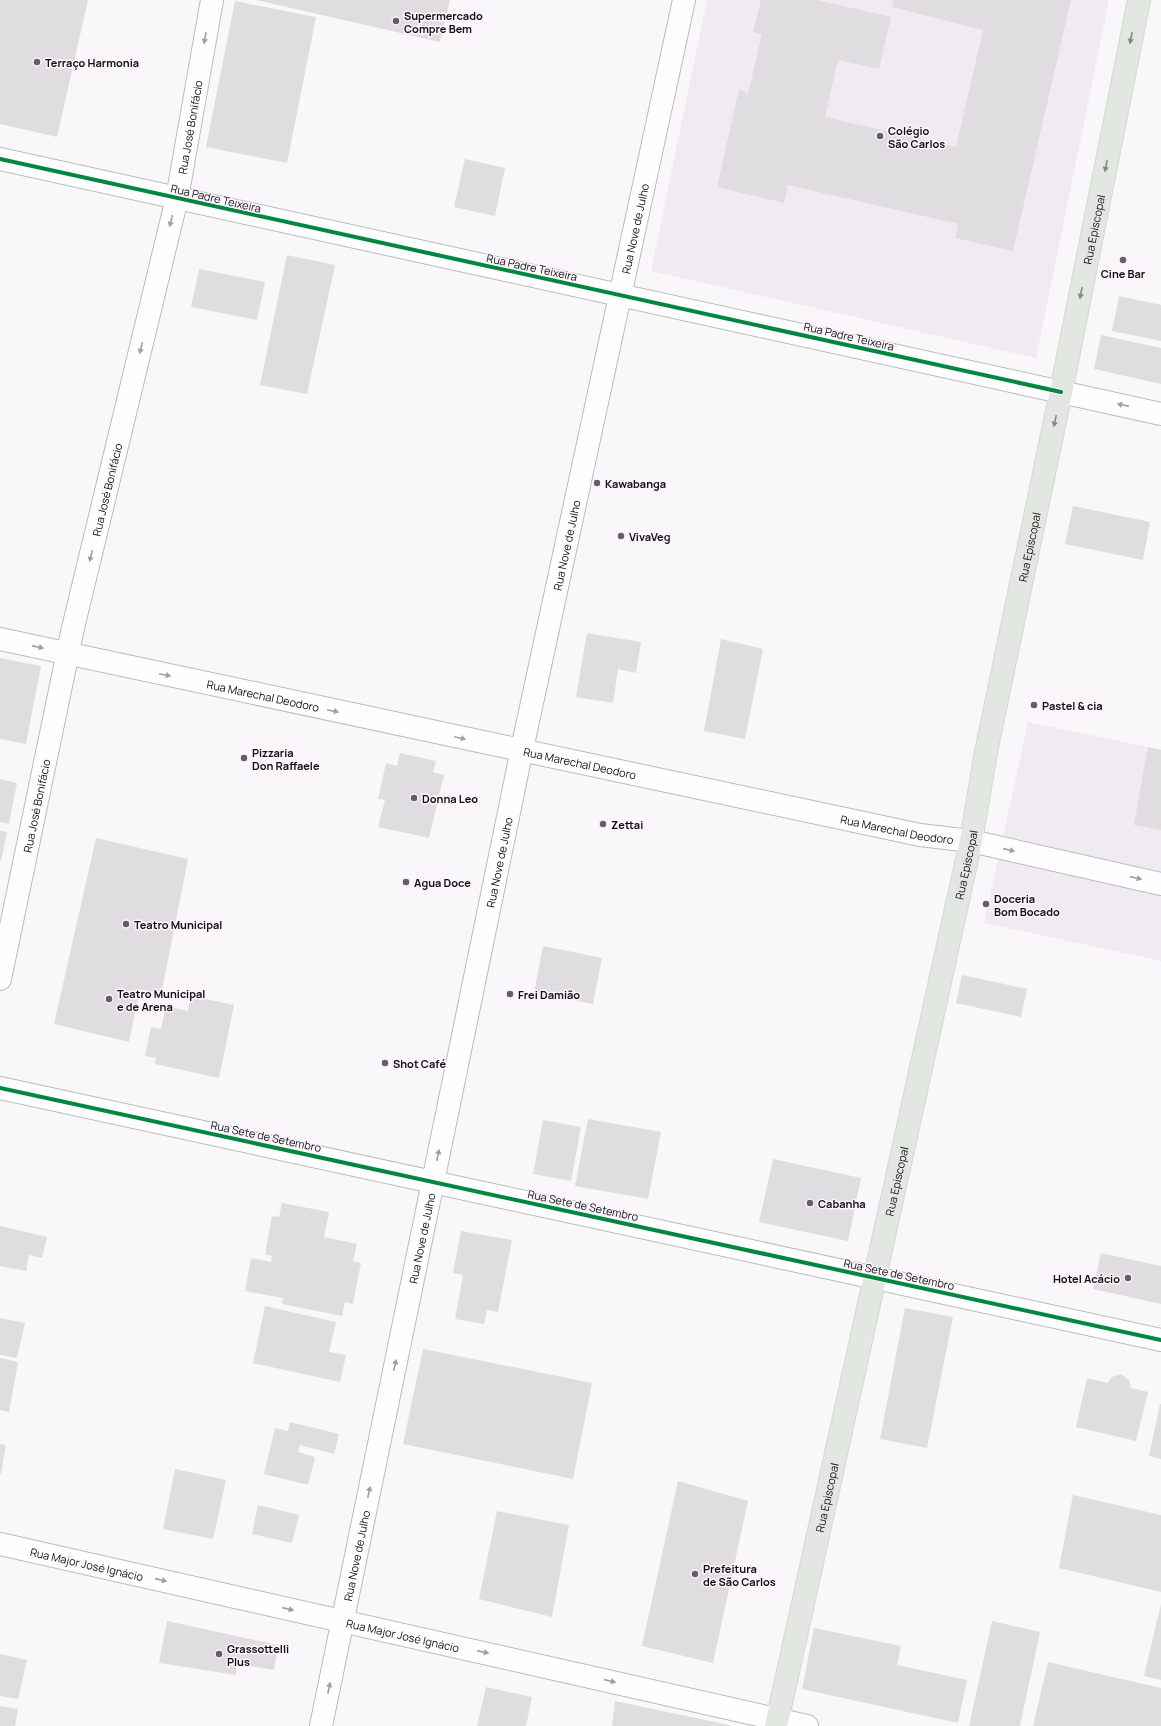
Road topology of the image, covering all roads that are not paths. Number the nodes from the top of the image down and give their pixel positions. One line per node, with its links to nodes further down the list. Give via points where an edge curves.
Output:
1 (212, 0): 5 (street, Rua José Bonifácio, one-way to 5)
2 (684, 0): 6 (street, Rua Nove de Julho)
3 (1139, 0): 7 (main road, Rua Episcopal, one-way to 7)
4 (0, 159): 5 (street, Rua Padre Teixeira)
5 (177, 198): 6 (street, Rua Padre Teixeira); 10 (street, Rua José Bonifácio, one-way to 10)
6 (621, 295): 7 (street, Rua Padre Teixeira); 11 (street, Rua Nove de Julho)
7 (1061, 392): 8 (street, Rua Padre Teixeira, one-way to 7); 12 (main road, Rua Episcopal, one-way to 12, via 986,752)
8 (1161, 414)
9 (0, 638): 10 (street, Rua Marechal Deodoro, one-way to 10)
10 (67, 654): 11 (street, Rua Marechal Deodoro, one-way to 11); 14 (street, Rua José Bonifácio)
11 (522, 749): 12 (street, Rua Marechal Deodoro, via 920,834); 16 (street, Rua Nove de Julho, one-way to 11)
12 (971, 841): 13 (street, Rua Marechal Deodoro, one-way to 13); 17 (main road, Rua Episcopal)
13 (1161, 884)
14 (0, 979)
15 (0, 1088): 16 (street, Rua Sete de Setembro)
16 (433, 1181): 17 (street, Rua Sete de Setembro); 20 (street, Rua Nove de Julho, one-way to 16)
17 (875, 1278): 18 (street, Rua Sete de Setembro); 21 (main road, Rua Episcopal)
18 (1161, 1340)
19 (0, 1544): 20 (street, Rua Major José Ignácio, one-way to 20)
20 (343, 1620): 21 (street, Rua Major José Ignácio, one-way to 21); 22 (street, Rua Nove de Julho, one-way to 20)
21 (776, 1723): 23 (street, Rua Major José Ignácio)
22 (320, 1726)
23 (807, 1726)

